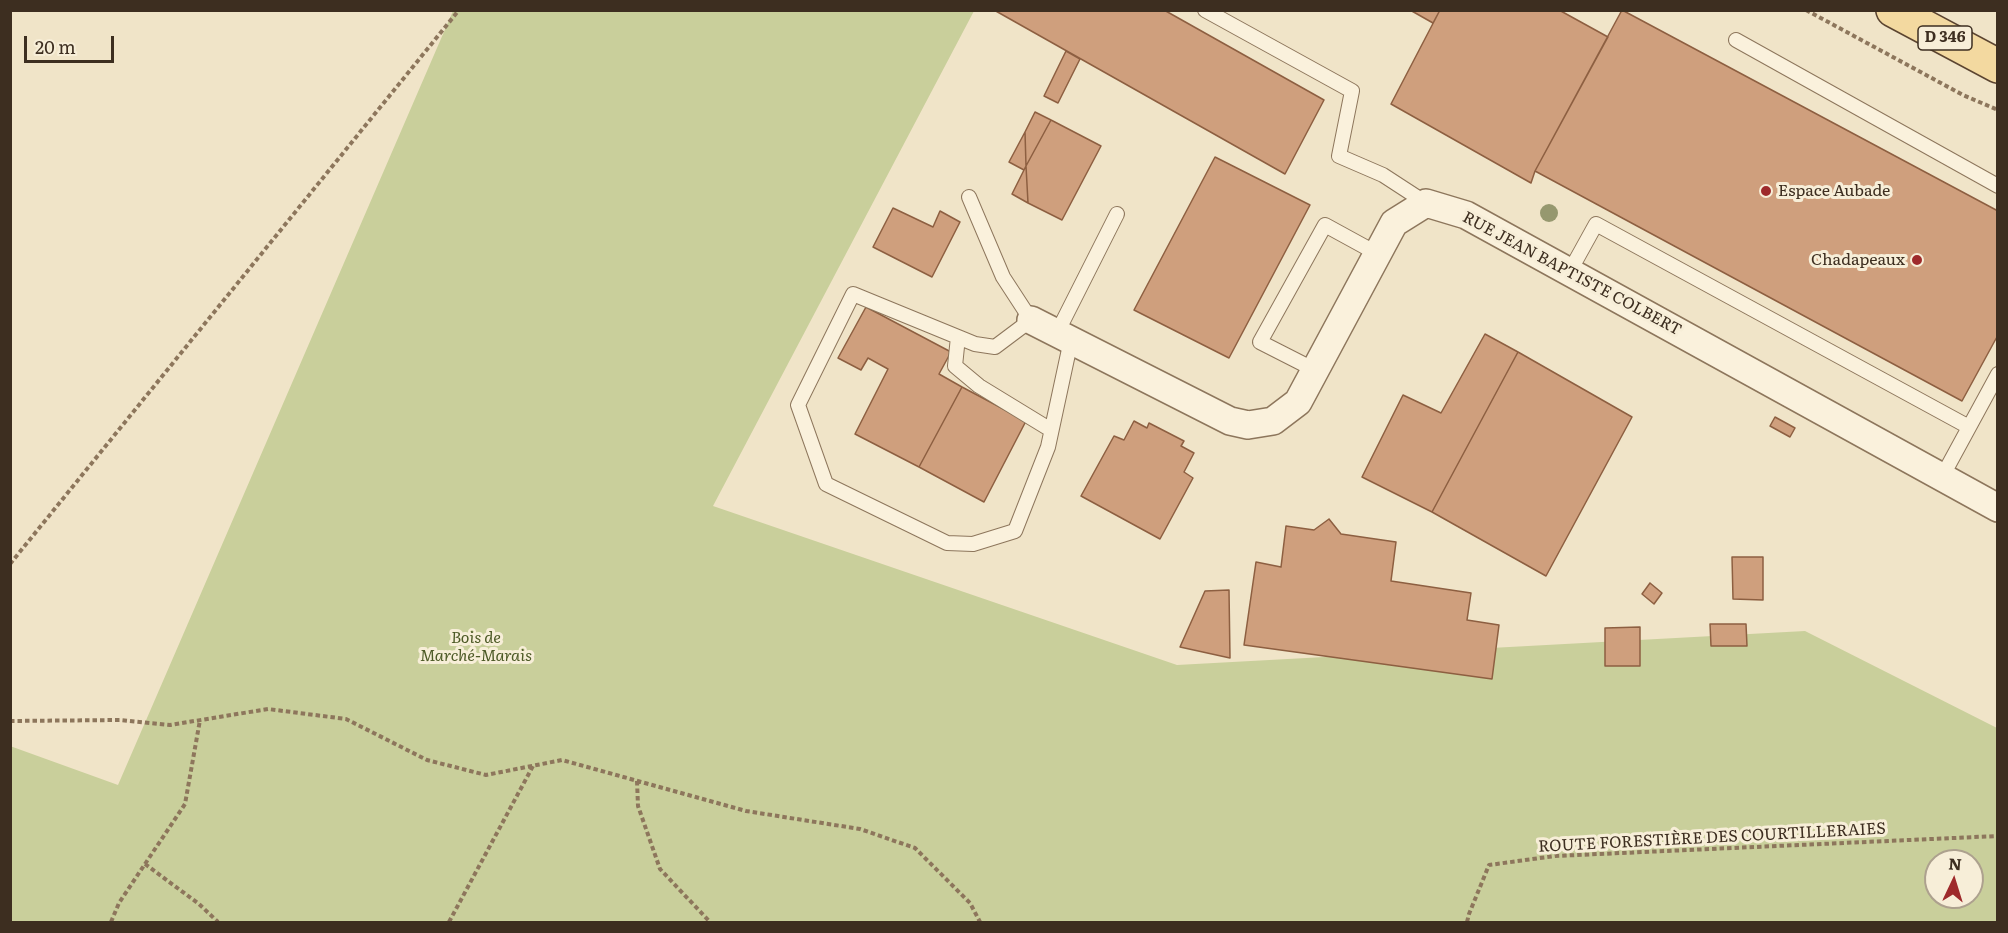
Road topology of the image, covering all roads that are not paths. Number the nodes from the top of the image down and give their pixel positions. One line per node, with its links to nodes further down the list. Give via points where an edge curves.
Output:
1 (1205, 10): 7 (lane, via 1352,90 1339,156 1383,175)
2 (1893, 10): 4 (main road, D 346)
3 (1736, 40): 5 (lane)
4 (1998, 66)
5 (1998, 186)
6 (969, 197): 11 (lane, via 1003,277)
7 (1426, 204): 9 (street, via 1394,223); 10 (street, RUE JEAN BAPTISTE COLBERT, via 1466,215)
8 (1118, 214): 13 (lane)
9 (1378, 254): 14 (street); 14 (lane, via 1325,225 1260,342)
10 (1570, 271): 16 (lane, via 1596,224); 18 (street, RUE JEAN BAPTISTE COLBERT)
11 (1031, 320): 12 (lane, via 996,347); 13 (street)
12 (958, 337): 17 (lane, via 955,366 979,386); 17 (lane, via 853,294 798,405 826,484 947,543 973,544 1015,531)
13 (1064, 337): 14 (street, via 1230,421 1248,425 1273,422 1298,402); 17 (lane)
14 (1315, 370)
15 (1998, 374): 16 (lane)
16 (1969, 427): 18 (lane)
17 (1051, 430)
18 (1942, 477): 19 (street, RUE JEAN BAPTISTE COLBERT)
19 (1998, 508)

